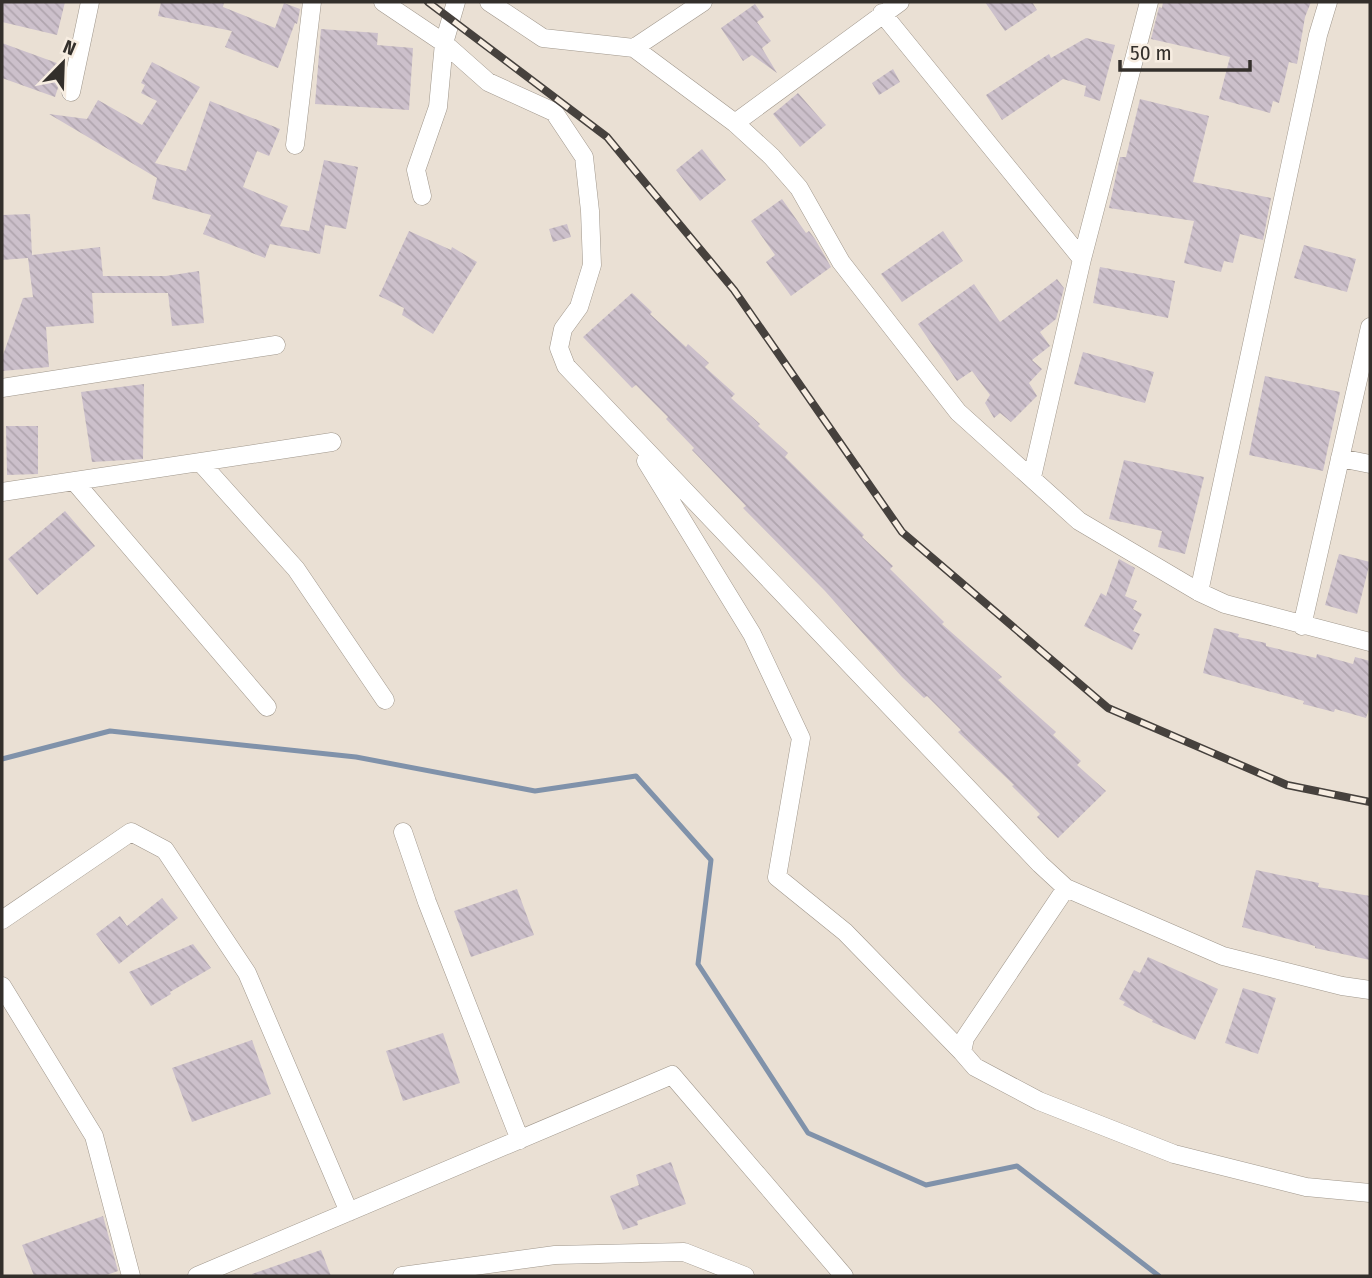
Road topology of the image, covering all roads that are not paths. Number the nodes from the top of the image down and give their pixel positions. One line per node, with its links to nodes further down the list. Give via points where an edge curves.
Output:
1 (90, 2): 13 (street)
2 (312, 2): 15 (street)
3 (383, 2): 11 (street)
4 (456, 2): 11 (street)
5 (489, 2): 12 (street, via 543,38)
6 (703, 2): 12 (street)
7 (900, 2): 10 (street)
8 (1149, 2): 17 (street)
9 (1328, 2): 29 (street)
10 (882, 13): 14 (street); 17 (street)
11 (444, 43): 16 (street, via 438,107 416,170); 21 (street, via 488,82 554,112 584,157 592,265 559,348 566,366)
12 (634, 48): 14 (street)
13 (71, 92)
14 (735, 123): 26 (street, via 799,188 841,262 958,412)
15 (295, 145)
16 (422, 196)
17 (1082, 259): 26 (street)
18 (1370, 327): 23 (street)
19 (276, 345): 20 (street)
20 (2, 388)
21 (628, 431): 35 (street); 39 (street, via 752,634 801,738 777,877 845,932)
22 (332, 442): 24 (street)
23 (1340, 458): 25 (street); 30 (street)
24 (200, 462): 27 (street); 32 (street, via 296,569)
25 (1370, 464)
26 (1032, 477): 29 (street, via 1079,521)
27 (74, 481): 28 (street); 33 (street)
28 (2, 492)
29 (1199, 592): 30 (street)
30 (1302, 625): 31 (street)
31 (1370, 642)
32 (385, 700)
33 (267, 707)
34 (403, 832): 40 (street)
35 (1066, 888): 38 (street, via 1223,956); 39 (street, via 965,1038)
36 (2, 920): 42 (street, via 131,832 165,850 247,973)
37 (2, 986): 43 (street, via 94,1136)
38 (1370, 990)
39 (962, 1052): 41 (street, via 975,1067 1039,1101 1174,1154 1307,1187)
40 (520, 1140): 42 (street); 47 (street, via 673,1075)
41 (1370, 1193)
42 (349, 1212): 44 (street)
43 (131, 1276)
44 (197, 1276)
45 (402, 1276): 46 (street, via 555,1255 684,1252)
46 (745, 1276)
47 (844, 1276)

